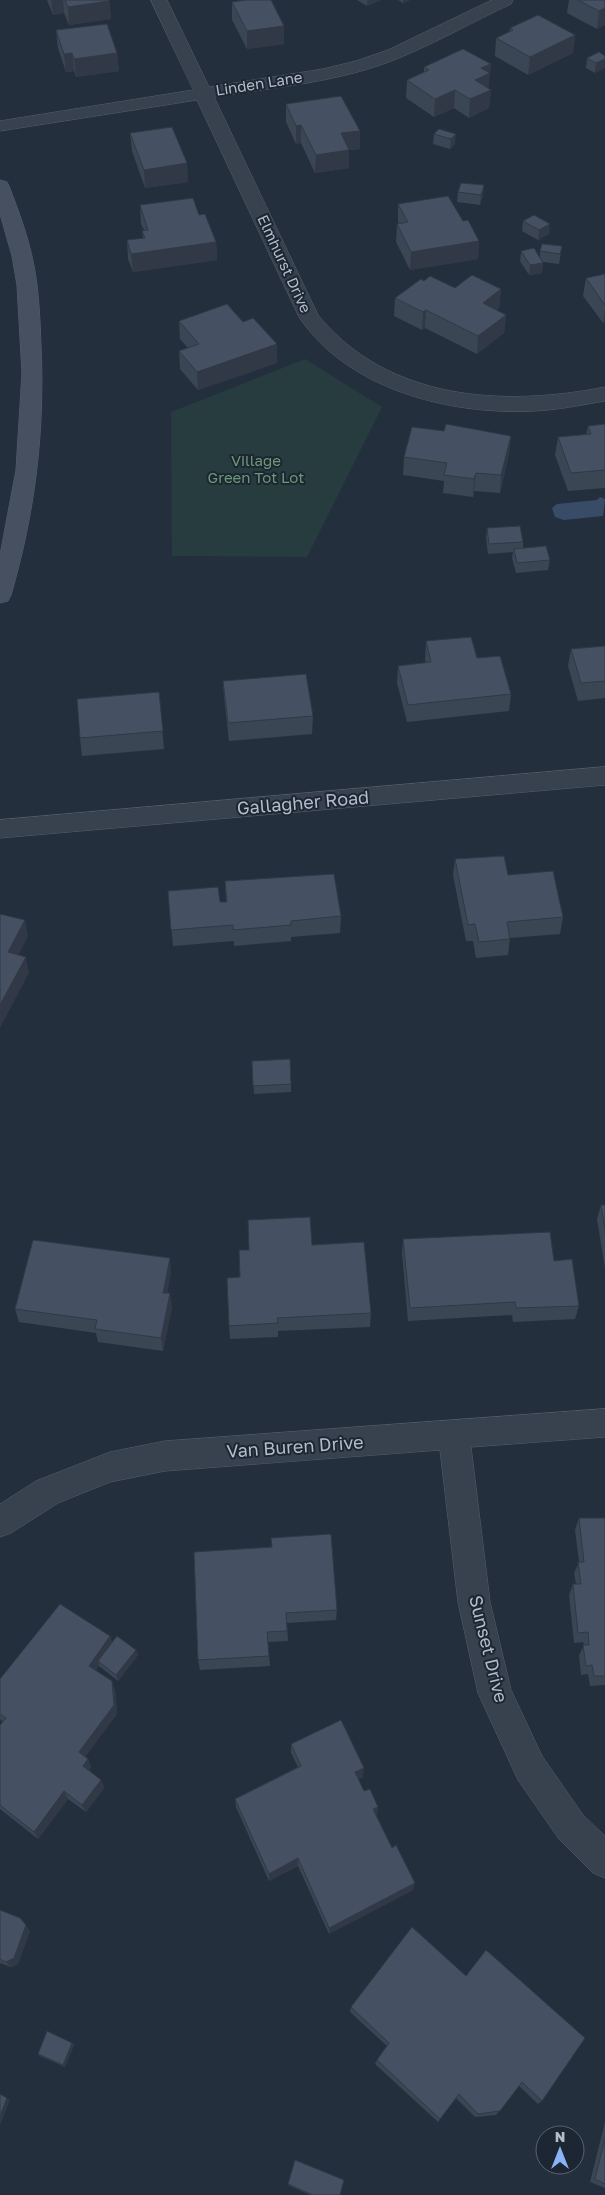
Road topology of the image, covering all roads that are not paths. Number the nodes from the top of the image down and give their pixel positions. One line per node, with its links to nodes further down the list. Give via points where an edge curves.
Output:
1 (159, 0): 3 (street, Elmhurst Drive)
2 (505, 0): 3 (street, Linden Lane, via 394,54 361,66)
3 (204, 93): 4 (street, Linden Lane); 6 (street, Elmhurst Drive, via 309,317 330,342 359,364 423,392 468,401 546,404)
4 (0, 126)
5 (0, 186): 7 (main road, via 24,266 34,388 32,444 23,502)
6 (605, 394)
7 (0, 595)
8 (605, 776): 9 (street, Gallagher Road)
9 (0, 829)
10 (605, 1424): 11 (street, Van Buren Drive)
11 (454, 1435): 12 (street, Van Buren Drive, via 156,1458 110,1467 47,1492); 13 (street, Sunset Drive, via 474,1602 495,1693 530,1768 571,1827)
12 (0, 1522)
13 (605, 1861)

